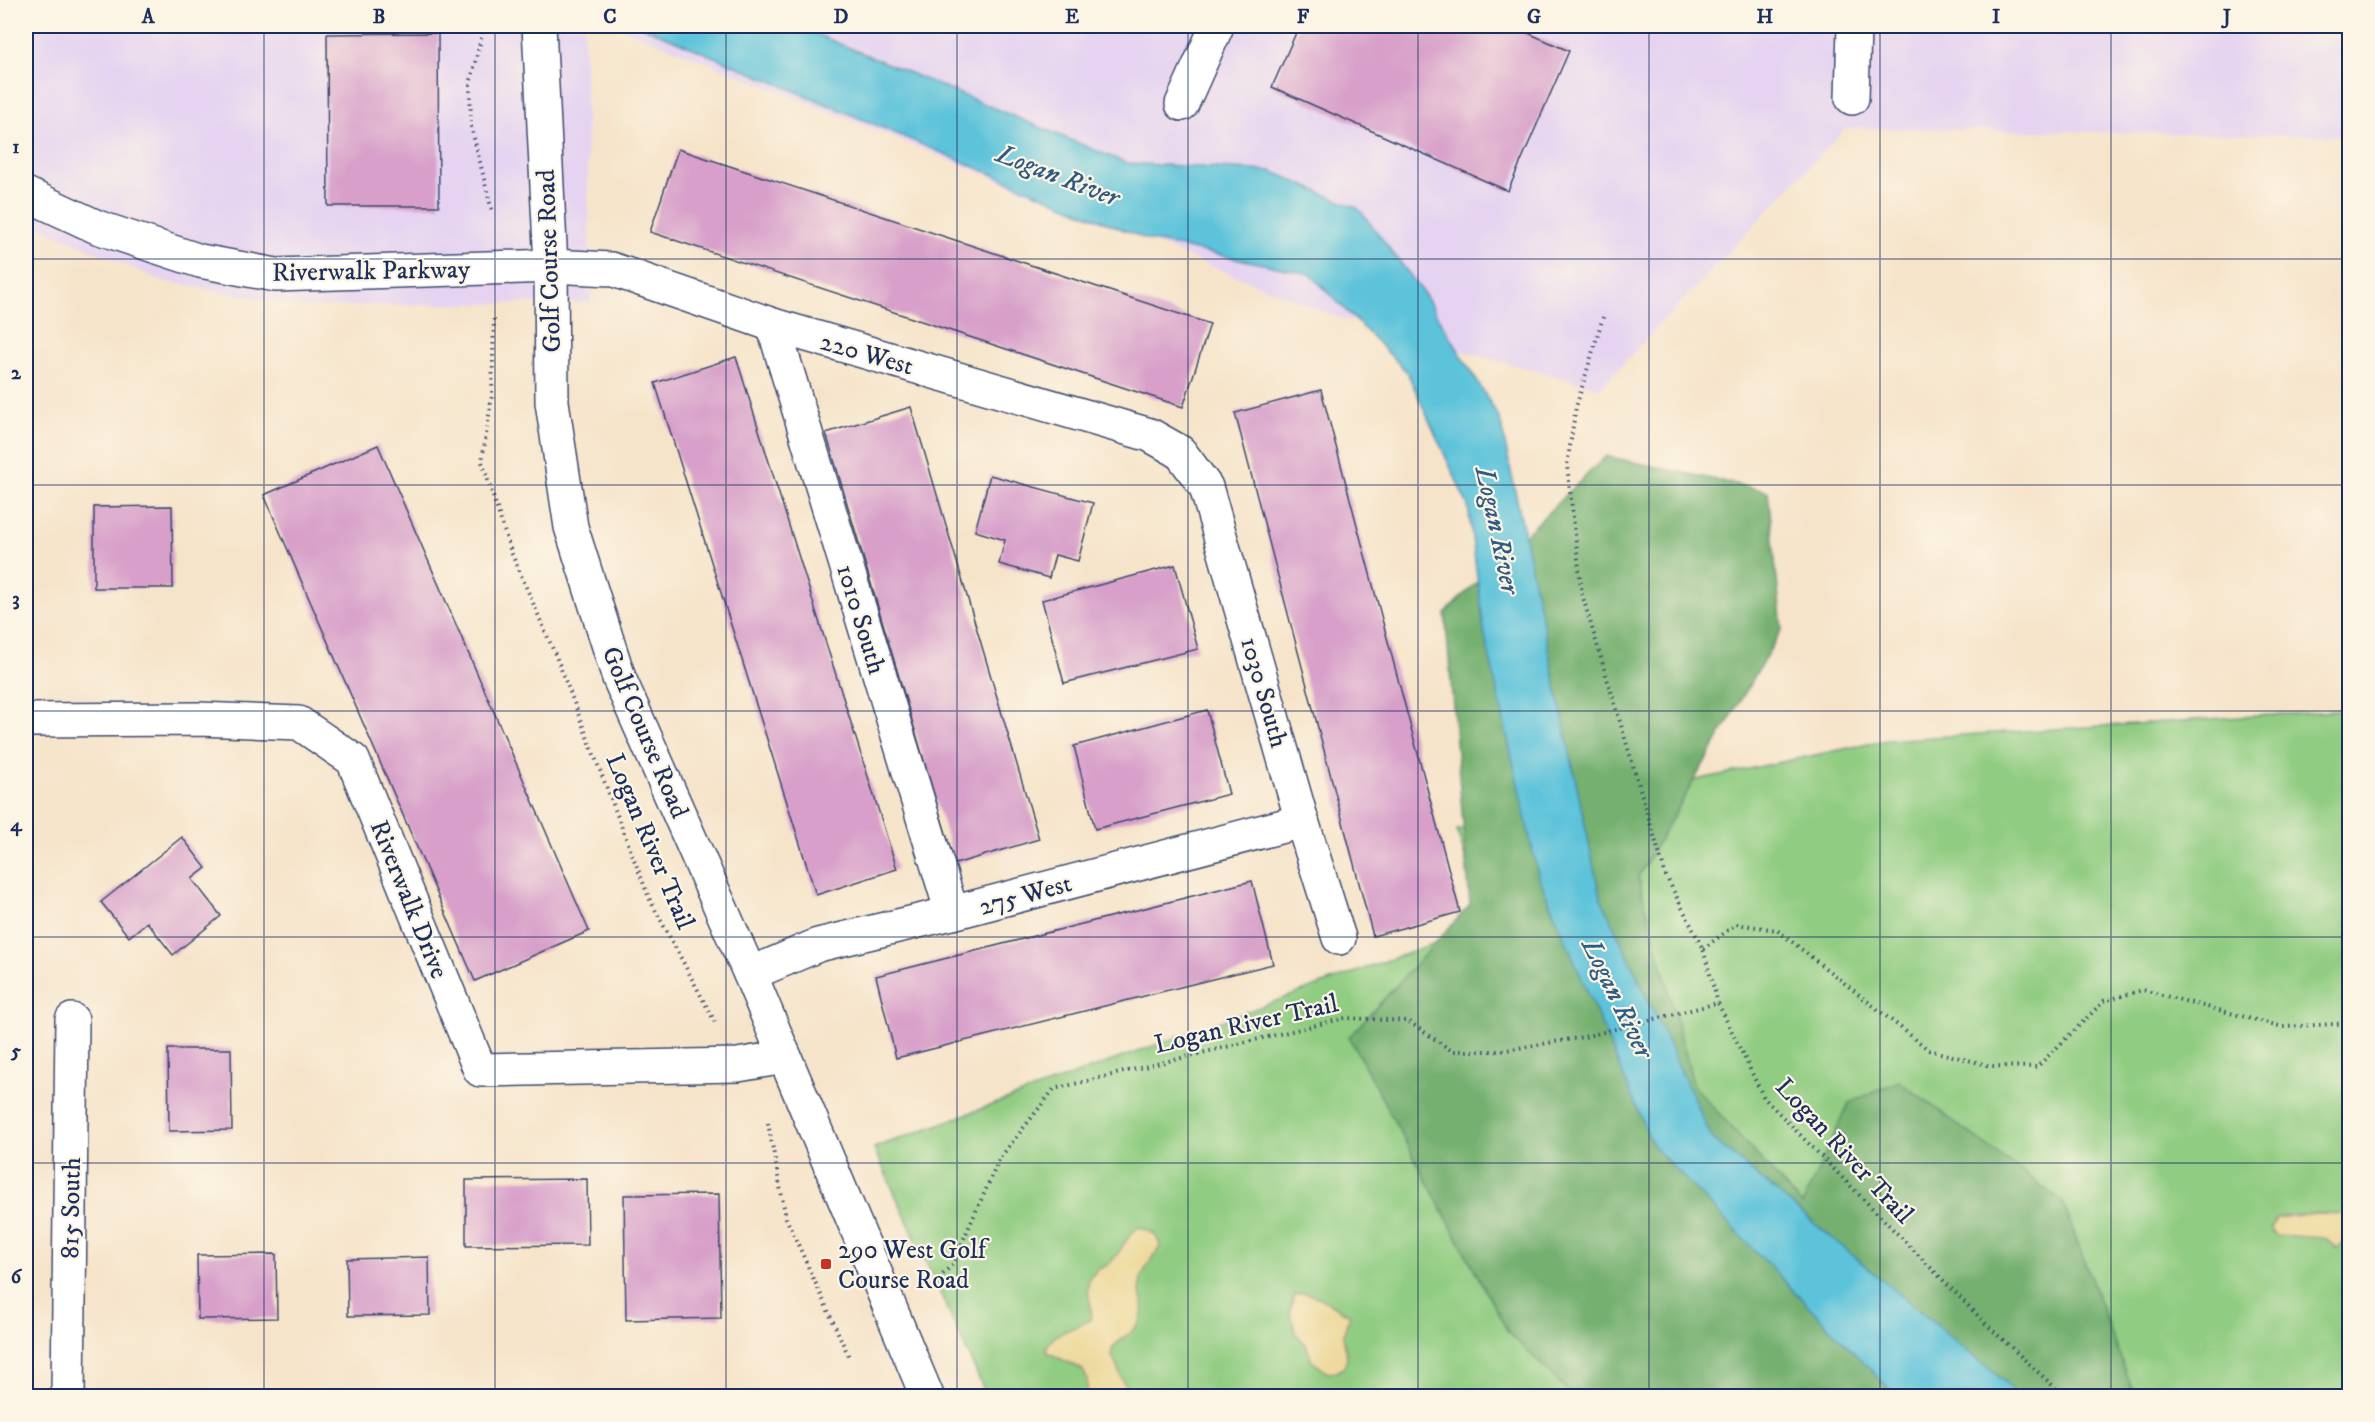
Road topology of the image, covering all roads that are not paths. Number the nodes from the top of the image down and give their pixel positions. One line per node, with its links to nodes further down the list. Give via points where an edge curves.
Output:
1 (539, 26): 7 (street, Golf Course Road)
2 (1217, 26): 5 (street)
3 (1854, 26): 4 (street)
4 (1852, 98)
5 (1182, 104)
6 (26, 194): 7 (street, Riverwalk Parkway, via 97,227 200,261 276,275)
7 (551, 266): 8 (street, 220 West, via 611,269); 14 (street, Golf Course Road, via 552,402 571,527 619,678)
8 (773, 325): 9 (street, 220 West, via 1150,435); 12 (street, 1010 South)
9 (1180, 452): 11 (street, 1030 South, via 1206,487)
10 (26, 720): 16 (street, Riverwalk Drive, via 299,723 353,760 480,1070 738,1065)
11 (1302, 821): 12 (street, 275 West); 13 (street, 1030 South)
12 (951, 913): 14 (street, 275 West, via 818,945)
13 (1339, 938)
14 (750, 974): 16 (street, Golf Course Road)
15 (72, 1020): 17 (street, 815 South)
16 (784, 1057): 18 (street, Golf Course Road)
17 (68, 1396)
18 (927, 1396)

